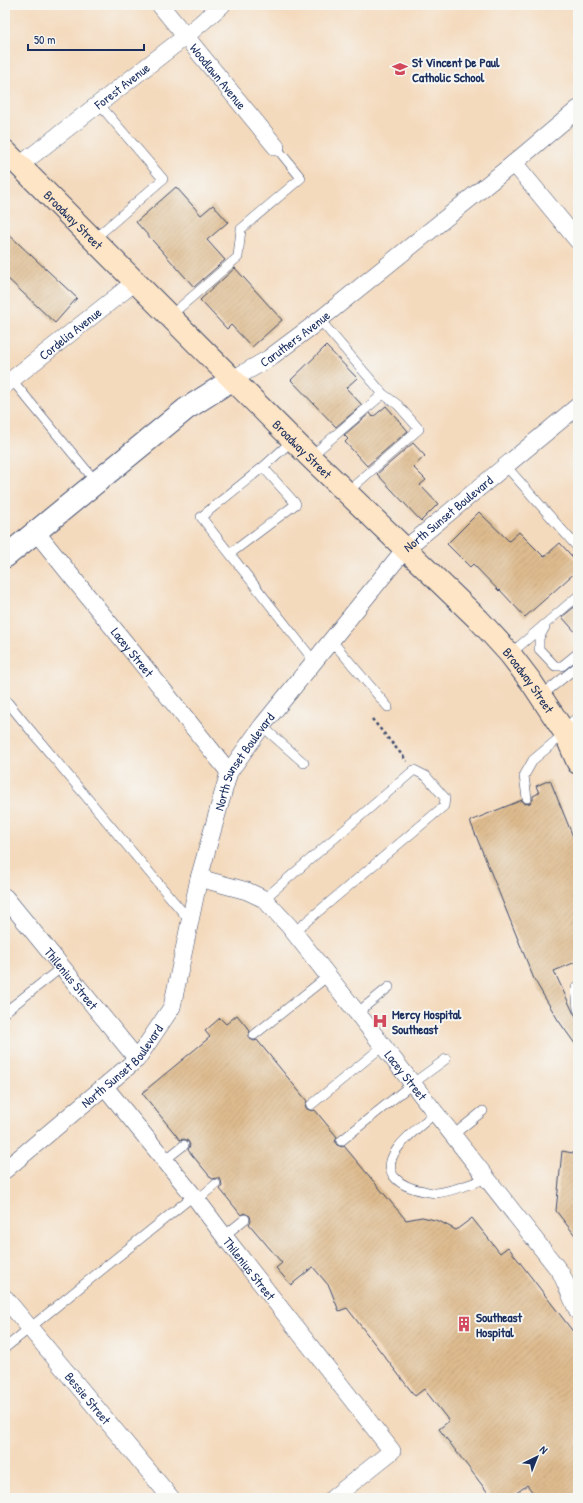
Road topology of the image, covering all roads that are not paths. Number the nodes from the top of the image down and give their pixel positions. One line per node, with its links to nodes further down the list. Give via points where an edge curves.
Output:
1 (160, 5): 3 (street, Woodlawn Avenue)
2 (222, 5): 3 (street, Forest Avenue)
3 (186, 36): 4 (street, Forest Avenue); 6 (street, Woodlawn Avenue)
4 (99, 104): 7 (street, Forest Avenue); 9 (lane, via 163,179)
5 (578, 109): 8 (street, Caruthers Avenue)
6 (276, 147): 12 (lane, via 301,178 241,229 238,257)
7 (10, 159): 9 (main road, Broadway Street)
8 (514, 163): 10 (street); 13 (street, Caruthers Avenue)
9 (93, 240): 11 (main road, Broadway Street)
10 (578, 241)
11 (134, 282): 12 (main road, Broadway Street); 15 (street, Cordelia Avenue)
12 (170, 316): 14 (main road, Broadway Street)
13 (320, 320): 14 (street, Caruthers Avenue, via 268,359); 16 (lane)
14 (232, 379): 18 (main road, Broadway Street); 22 (street, Caruthers Avenue, via 186,409)
15 (8, 383): 22 (lane)
16 (383, 394): 19 (lane); 23 (lane, via 398,405 419,429)
17 (578, 406): 20 (street, North Sunset Boulevard)
18 (293, 440): 19 (main road, Broadway Street); 21 (lane)
19 (310, 457): 23 (main road, Broadway Street)
20 (506, 466): 25 (lane); 26 (street, North Sunset Boulevard)
21 (263, 467): 27 (lane, via 202,517); 27 (lane, via 296,504)
22 (97, 483): 24 (street, Caruthers Avenue)
23 (347, 493): 26 (main road, Broadway Street)
24 (36, 532): 28 (street, Caruthers Avenue); 43 (street, Lacey Street)
25 (578, 548)
26 (405, 549): 31 (street, North Sunset Boulevard); 33 (main road, Broadway Street, via 479,620)
27 (231, 553): 34 (lane)
28 (5, 557)
29 (578, 596): 30 (lane)
30 (548, 622): 32 (lane, via 539,638 539,649 555,666 562,666); 33 (lane)
31 (331, 640): 34 (street, North Sunset Boulevard); 38 (lane)
32 (578, 652)
33 (510, 654): 36 (main road, Broadway Street)
34 (314, 660): 39 (street, North Sunset Boulevard)
35 (578, 666): 36 (lane)
36 (541, 696): 40 (main road, Broadway Street)
37 (5, 699): 48 (lane)
38 (388, 708)
39 (262, 726): 41 (lane); 43 (street, North Sunset Boulevard)
40 (571, 728): 42 (main road, Broadway Street); 44 (lane, via 534,760 524,776)
41 (304, 763)
42 (578, 763)
43 (229, 772): 45 (street, North Sunset Boulevard)
44 (527, 798)
45 (199, 878): 47 (street, Lacey Street, via 247,890); 48 (street, North Sunset Boulevard)
46 (5, 897): 50 (street, Thilenius Street)
47 (264, 899): 49 (street, Lacey Street); 49 (lane, via 414,770 426,776 445,798 444,806)
48 (190, 921): 59 (street, North Sunset Boulevard, via 172,1007)
49 (294, 932): 51 (street, Lacey Street)
50 (62, 967): 55 (lane); 59 (street, Thilenius Street)
51 (328, 976): 56 (street, Lacey Street); 57 (lane)
52 (578, 986): 54 (lane)
53 (389, 987): 56 (lane)
54 (578, 1009)
55 (5, 1012)
56 (357, 1013): 58 (street, Lacey Street)
57 (254, 1035)
58 (383, 1046): 61 (street, Lacey Street); 63 (lane)
59 (137, 1059): 62 (street, North Sunset Boulevard)
60 (446, 1059): 61 (lane)
61 (412, 1084): 65 (street, Lacey Street); 67 (lane)
62 (105, 1087): 69 (street, Thilenius Street); 70 (street, North Sunset Boulevard)
63 (311, 1105)
64 (483, 1111): 66 (lane)
65 (435, 1112): 66 (street, Lacey Street); 71 (lane, via 396,1150 391,1163 392,1175 399,1183 416,1190 436,1193)
66 (454, 1136): 71 (street, Lacey Street)
67 (340, 1141)
68 (184, 1145): 69 (lane)
69 (165, 1160): 73 (street, Thilenius Street)
70 (5, 1170)
71 (487, 1178): 77 (street, Lacey Street, via 561,1273)
72 (216, 1184): 73 (lane)
73 (195, 1198): 75 (street, Thilenius Street); 78 (lane)
74 (245, 1219): 75 (lane)
75 (224, 1236): 81 (street, Thilenius Street, via 392,1451)
76 (5, 1298): 78 (street, Bessie Street)
77 (578, 1312)
78 (30, 1328): 79 (lane); 80 (street, Bessie Street)
79 (5, 1348)
80 (171, 1498)
81 (333, 1498)

